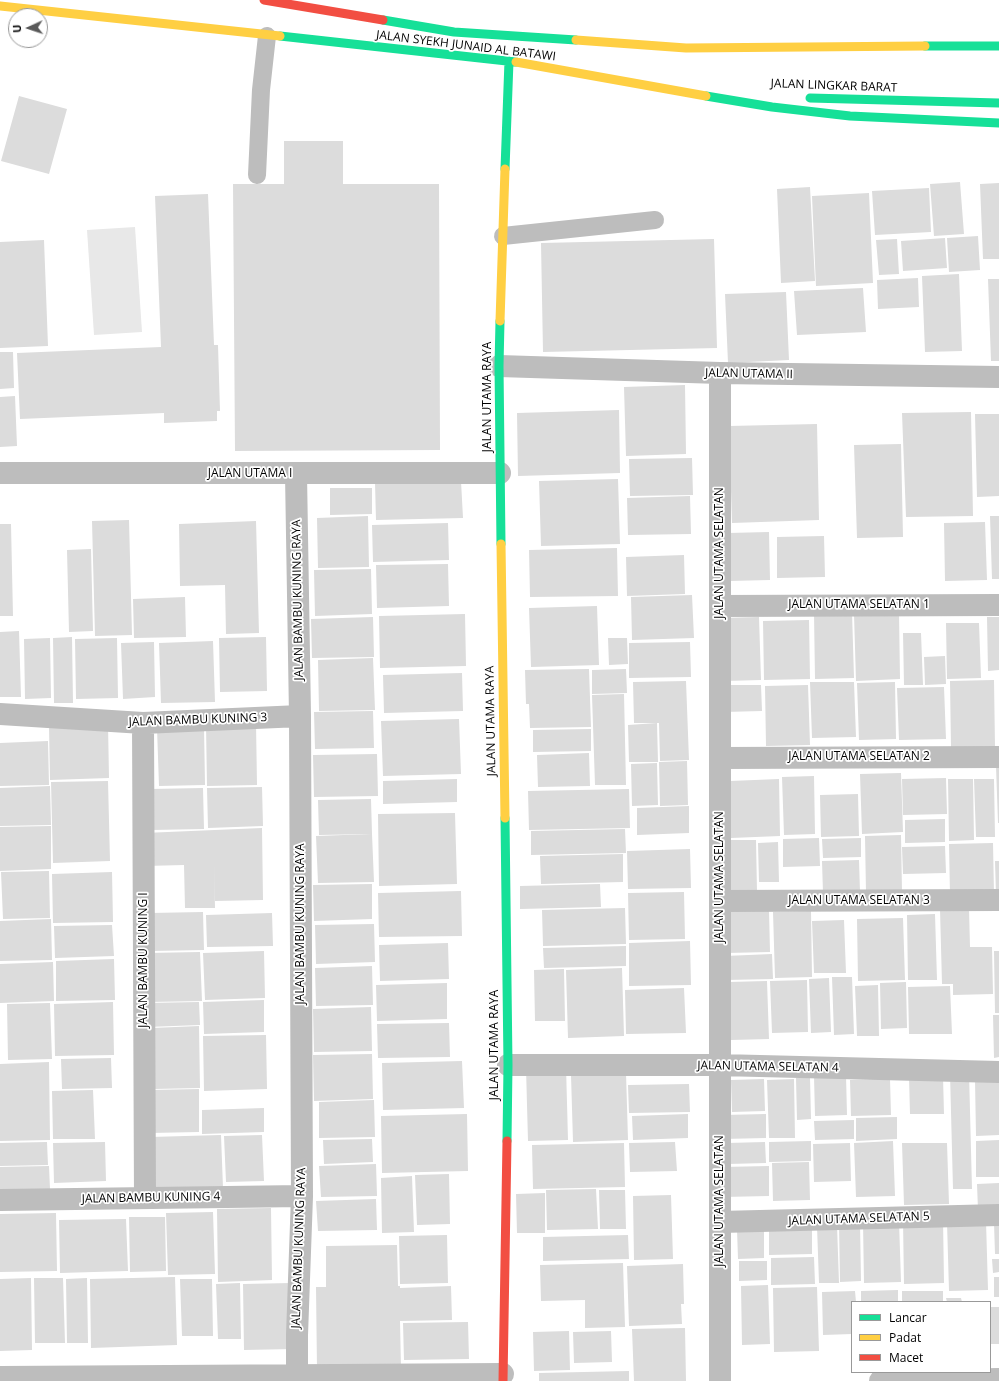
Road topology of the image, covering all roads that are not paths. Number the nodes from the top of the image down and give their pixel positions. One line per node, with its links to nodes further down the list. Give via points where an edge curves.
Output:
1 (264, 0): 4 (main road, via 454,32 686,48)
2 (0, 6): 3 (main road, JALAN SYEKH JUNAID AL BATAWI)
3 (267, 36): 5 (main road, JALAN SYEKH JUNAID AL BATAWI); 11 (lane, via 261,90)
4 (999, 46)
5 (509, 61): 6 (main road, JALAN SYEKH JUNAID AL BATAWI); 13 (main road, JALAN UTAMA RAYA)
6 (669, 90): 7 (main road, JALAN LINGKAR BARAT); 10 (main road, JALAN SYEKH JUNAID AL BATAWI, via 772,107 850,116)
7 (756, 95)
8 (802, 98): 9 (main road, JALAN LINGKAR BARAT)
9 (999, 103)
10 (999, 124)
11 (257, 175)
12 (655, 220): 13 (lane)
13 (503, 236): 14 (main road, JALAN UTAMA RAYA)
14 (499, 366): 15 (street, JALAN UTAMA II); 18 (main road, JALAN UTAMA RAYA)
15 (720, 373): 16 (street, JALAN UTAMA II); 21 (street, JALAN UTAMA SELATAN)
16 (999, 377)
17 (0, 473): 19 (street, JALAN UTAMA I)
18 (500, 473): 19 (street, JALAN UTAMA I); 29 (main road, JALAN UTAMA RAYA)
19 (296, 474): 23 (street, JALAN BAMBU KUNING RAYA)
20 (999, 605): 21 (street, JALAN UTAMA SELATAN 1)
21 (720, 606): 26 (street, JALAN UTAMA SELATAN)
22 (0, 714): 24 (street, JALAN BAMBU KUNING 3)
23 (300, 716): 24 (street, JALAN BAMBU KUNING 3); 32 (street, JALAN BAMBU KUNING RAYA)
24 (143, 723): 33 (street, JALAN BAMBU KUNING I)
25 (999, 757): 26 (street, JALAN UTAMA SELATAN 2)
26 (720, 758): 28 (street, JALAN UTAMA SELATAN)
27 (999, 900): 28 (street, JALAN UTAMA SELATAN 3)
28 (720, 901): 30 (street, JALAN UTAMA SELATAN)
29 (508, 1065): 30 (street, JALAN UTAMA SELATAN 4); 40 (main road, JALAN UTAMA RAYA)
30 (720, 1065): 31 (street, JALAN UTAMA SELATAN 4); 36 (street, JALAN UTAMA SELATAN)
31 (999, 1072)
32 (302, 1196): 33 (street, JALAN BAMBU KUNING 4); 39 (street, JALAN BAMBU KUNING RAYA)
33 (145, 1198): 34 (street, JALAN BAMBU KUNING 4)
34 (0, 1200)
35 (999, 1215): 36 (street, JALAN UTAMA SELATAN 5)
36 (720, 1222): 42 (street, JALAN UTAMA SELATAN)
37 (0, 1377): 38 (street)
38 (142, 1378): 39 (street)
39 (297, 1378): 40 (street)
40 (503, 1378)
41 (999, 1379): 43 (street)
42 (720, 1381)
43 (880, 1381)

